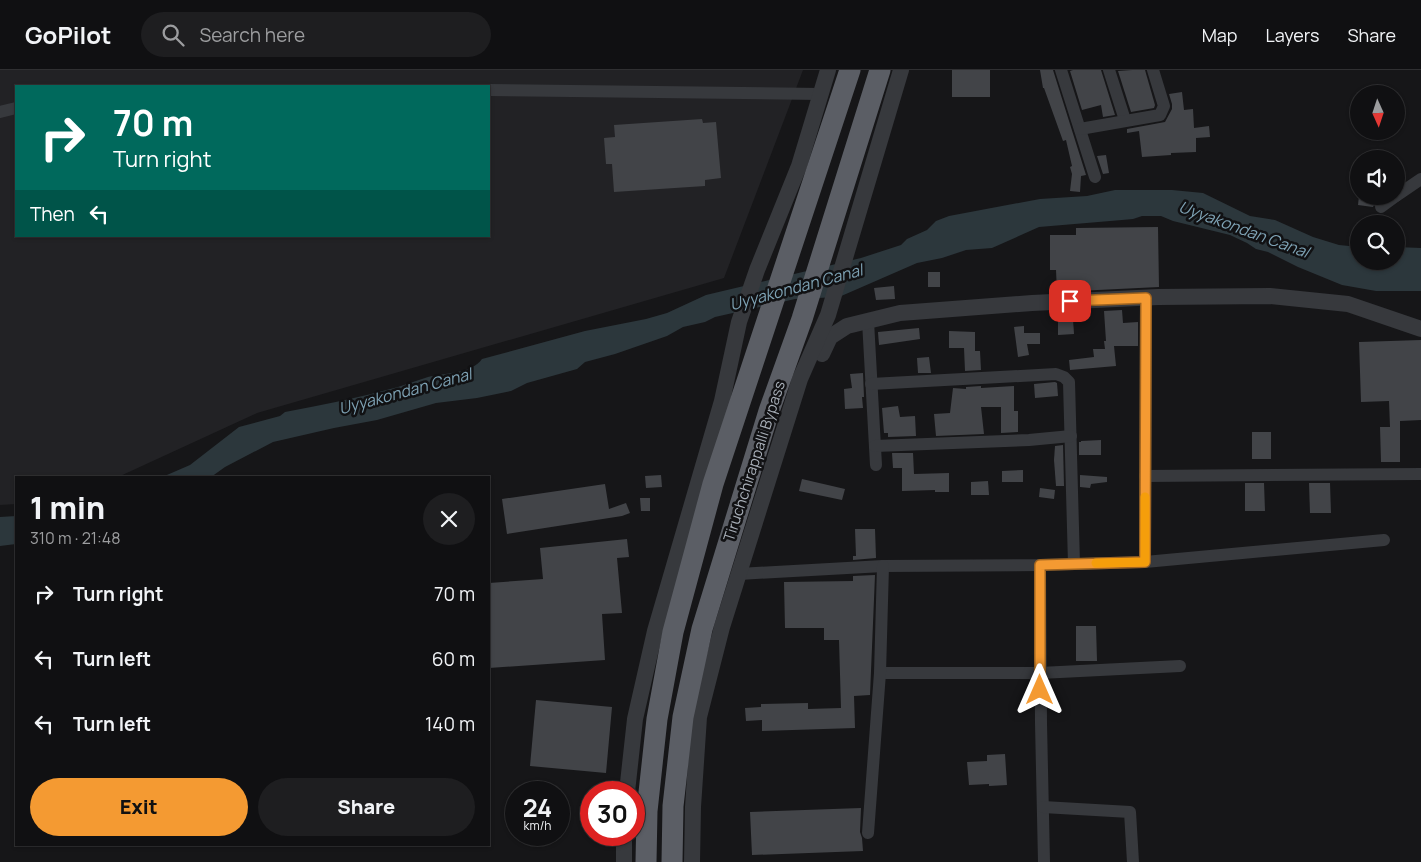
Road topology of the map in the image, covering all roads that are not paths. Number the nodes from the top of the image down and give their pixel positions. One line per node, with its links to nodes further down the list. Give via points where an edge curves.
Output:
1 (828, 70): 9 (street)
2 (850, 70): 43 (highway, Tiruchchirappalli Bypass, via 713,484 673,632 657,719 647,811)
3 (880, 70): 44 (highway, Tiruchchirappalli Bypass, via 702,629 683,717 673,806)
4 (901, 70): 23 (street, via 828,315 800,379)
5 (1062, 70): 13 (street)
6 (1109, 70): 12 (street)
7 (1153, 70): 12 (street, via 1163,111 1160,115)
8 (490, 90): 9 (street)
9 (821, 94): 38 (street, via 799,166 739,322 722,401 655,631 635,719)
10 (15, 108): 11 (street)
11 (0, 112)
12 (1125, 120): 13 (street)
13 (1080, 129): 14 (street)
14 (1096, 177)
15 (1421, 179): 16 (street)
16 (1405, 190)
17 (1383, 205): 18 (street)
18 (1380, 207)
19 (1146, 298): 20 (street, via 900,313); 21 (street, via 1270,296 1348,304); 28 (street)
20 (868, 321): 22 (street); 23 (street, via 847,326 830,337 806,390)
21 (1421, 329)
22 (871, 384): 24 (street, via 1056,374 1069,382); 25 (street)
23 (787, 420): 34 (street)
24 (1070, 436): 25 (street); 31 (street)
25 (875, 446): 26 (street)
26 (876, 466)
27 (1421, 474): 28 (street)
28 (1146, 476): 30 (street)
29 (1384, 540): 30 (street)
30 (1145, 562): 31 (street)
31 (1074, 564): 32 (street)
32 (1040, 565): 33 (street); 37 (street)
33 (882, 566): 34 (street); 36 (street)
34 (739, 574): 45 (street, via 699,718)
35 (1180, 666): 37 (street)
36 (880, 673): 37 (street); 40 (street)
37 (1040, 673): 39 (street)
38 (628, 781)
39 (1043, 807): 46 (street); 47 (street, via 1130,812)
40 (868, 833)
41 (624, 846): 42 (street)
42 (624, 862)
43 (646, 862)
44 (672, 862)
45 (692, 862)
46 (1044, 862)
47 (1133, 862)

